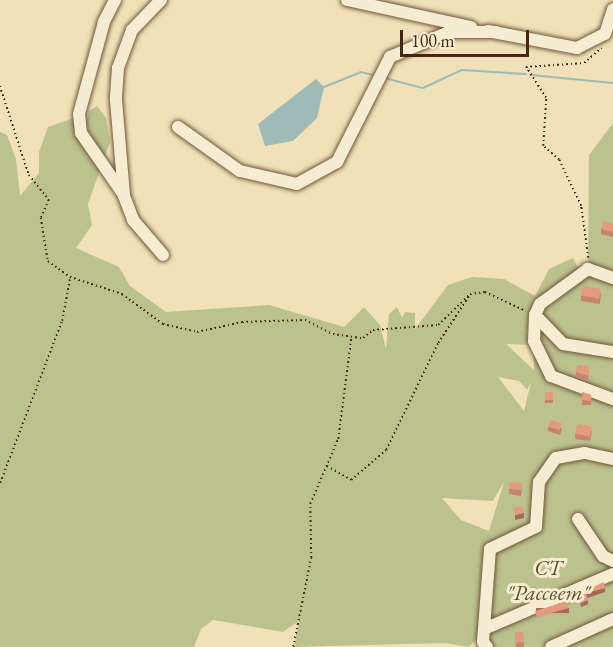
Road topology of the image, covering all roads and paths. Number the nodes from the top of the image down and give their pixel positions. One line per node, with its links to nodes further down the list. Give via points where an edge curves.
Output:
1 (116, 0): 9 (street, via 104,22 79,114 81,133)
2 (161, 0): 9 (street, via 132,30 118,68)
3 (347, 0): 5 (street)
4 (613, 9): 6 (street)
5 (496, 32): 6 (street, via 559,47); 8 (street, via 449,32 390,57 337,162 297,184 240,171)
6 (597, 42): 11 (path, via 598,56 584,63 526,67 546,98 543,146 559,160 588,227)
7 (0, 86): 12 (path, via 29,175 49,200 41,218 48,261)
8 (178, 127)
9 (124, 196): 10 (street, via 133,220)
10 (163, 255)
11 (588, 269): 13 (street); 15 (street, via 540,304)
12 (70, 277): 16 (path, via 114,290 163,324 197,332 283,319 305,320); 21 (path, via 62,321)
13 (613, 278)
14 (470, 294): 15 (path, via 484,292); 16 (path, via 438,325 373,330 363,338); 20 (path, via 438,343 386,450 351,480 335,475)
15 (536, 315): 17 (street, via 563,344); 18 (street, via 534,341 551,376)
16 (351, 338): 20 (path, via 338,440)
17 (613, 352)
18 (613, 399)
19 (613, 459): 26 (street, via 585,453 556,458 539,482 536,527 490,549)
20 (326, 465): 27 (path, via 310,504 311,558)
21 (0, 483)
22 (578, 519): 23 (street, via 603,556)
23 (613, 561)
24 (613, 574): 26 (street)
25 (613, 619): 28 (street)
26 (485, 639)
27 (292, 647)
28 (552, 647)

